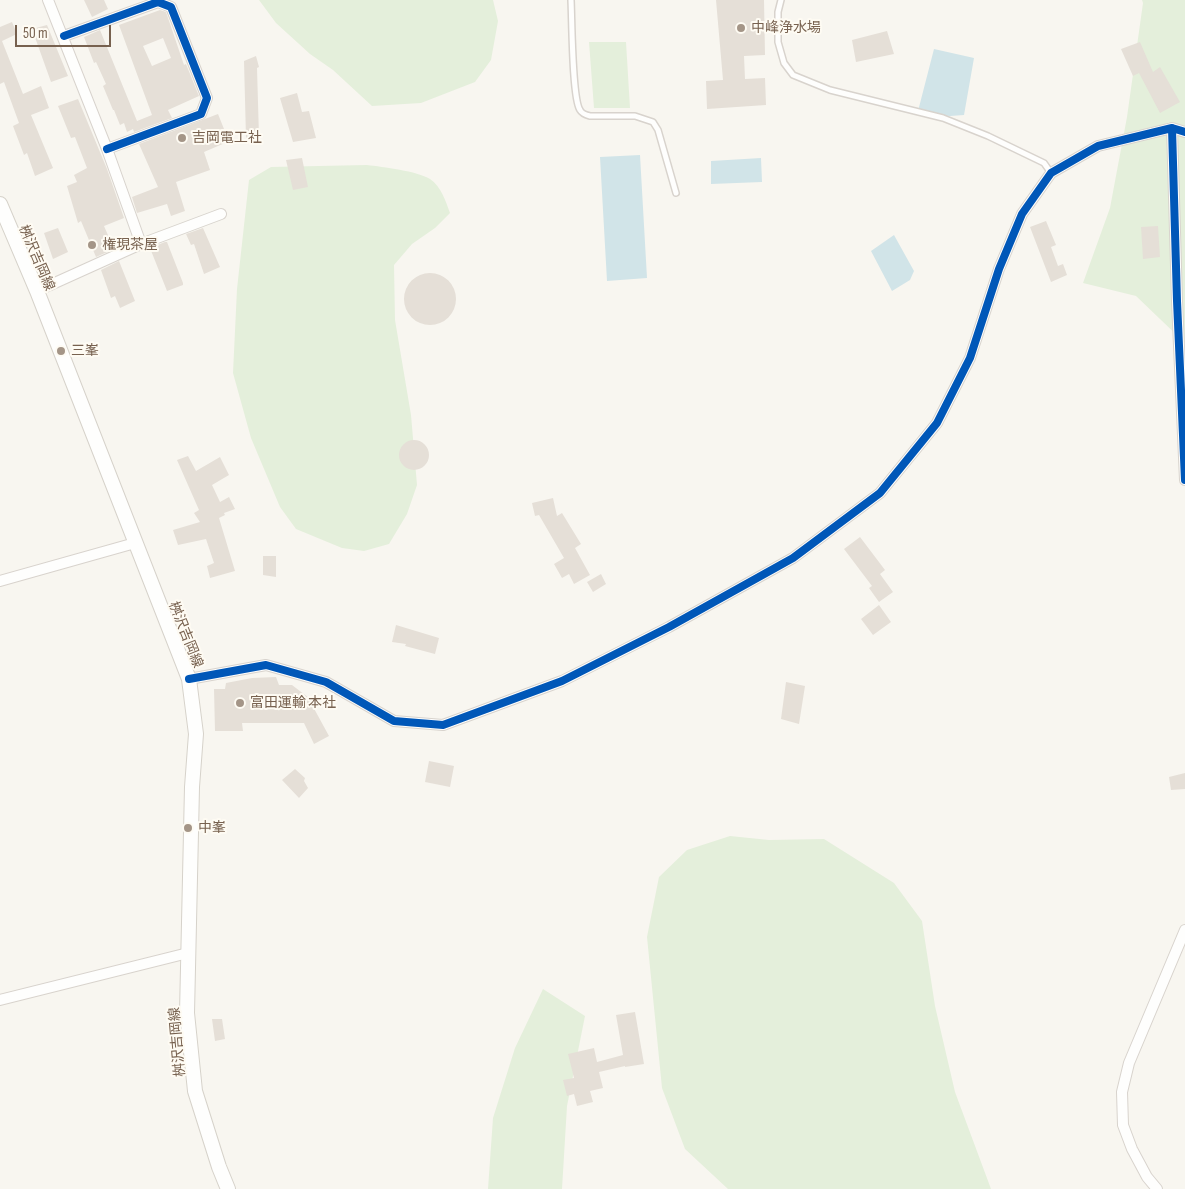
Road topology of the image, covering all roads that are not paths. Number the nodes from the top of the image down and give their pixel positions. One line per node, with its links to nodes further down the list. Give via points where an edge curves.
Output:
1 (48, 0): 4 (street)
2 (571, 0): 9 (lane, via 580,110 590,116 635,116 653,122)
3 (781, 0): 8 (lane, via 778,42 784,63 792,75 830,90 943,118 1044,162)
4 (64, 36): 7 (street); 7 (street, via 158,2 172,7 207,98 201,114)
5 (1172, 128): 6 (street); 8 (street, via 1098,146); 14 (street)
6 (1185, 132)
7 (107, 148): 12 (street)
8 (1051, 173): 17 (street, via 1022,214 999,269 970,358 937,423 880,493 793,558 669,628 562,681 443,725 394,721 326,682 266,665)
9 (676, 193)
10 (0, 204): 13 (main road, 桝沢吉岡線)
11 (221, 214): 12 (street)
12 (141, 244): 13 (street)
13 (37, 291): 15 (main road, 桝沢吉岡線)
14 (1185, 480)
15 (135, 543): 16 (street); 17 (main road, 桝沢吉岡線)
16 (0, 581)
17 (189, 679): 19 (main road, 桝沢吉岡線, via 196,734)
18 (1185, 930): 22 (street, via 1129,1063 1122,1092 1123,1125 1132,1149)
19 (188, 953): 20 (street); 21 (main road, 桝沢吉岡線, via 187,1013 195,1091)
20 (0, 1000)
21 (228, 1189)
22 (1157, 1189)

